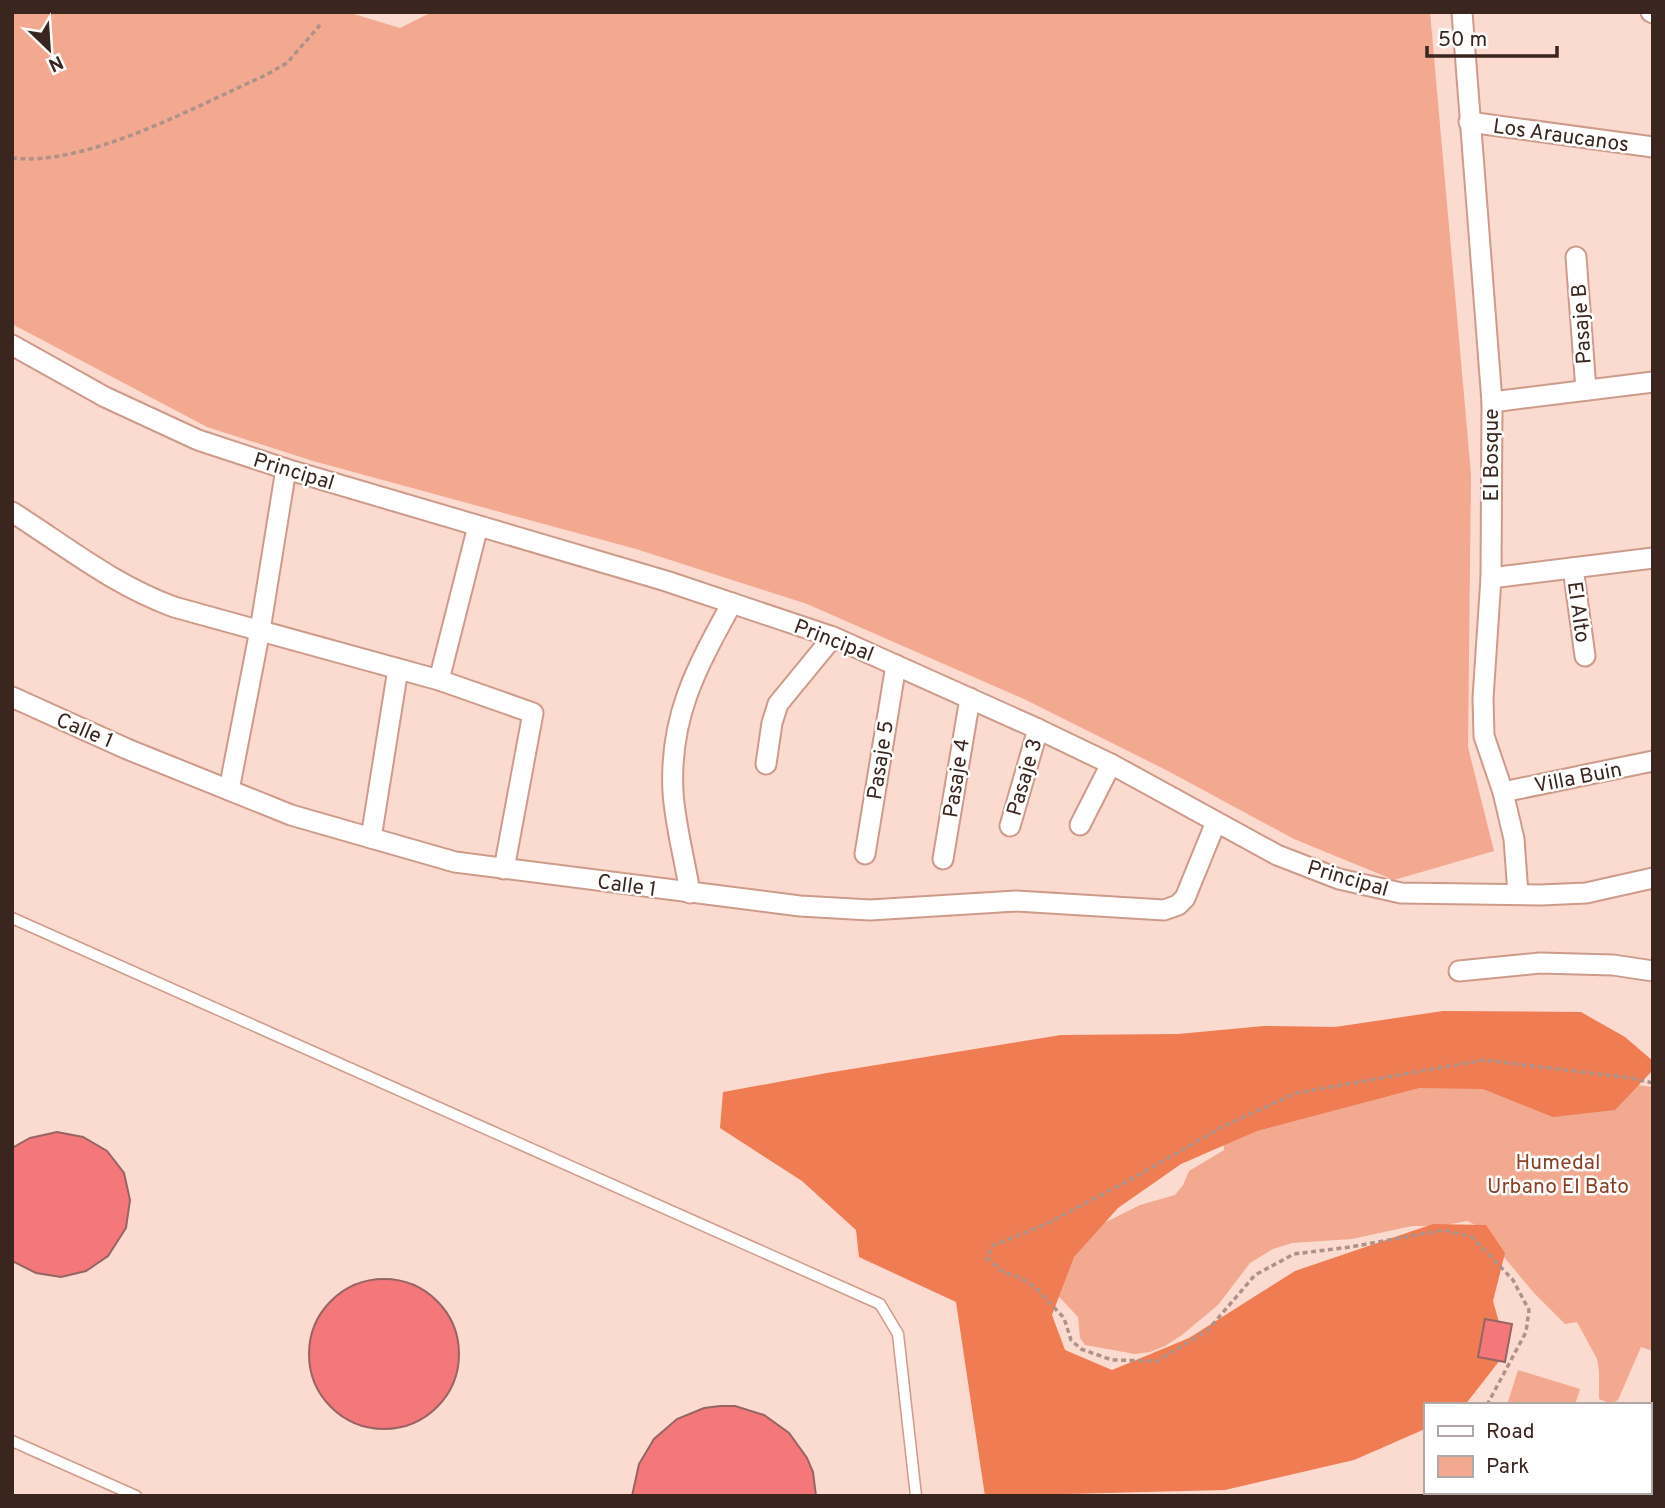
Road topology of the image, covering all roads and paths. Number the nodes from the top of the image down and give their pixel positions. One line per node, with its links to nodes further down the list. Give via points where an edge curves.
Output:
1 (1462, 12): 3 (street, El Bosque)
2 (320, 25): 5 (path, via 276,69 135,134 83,150)
3 (1469, 122): 4 (street, Los Araucanos); 10 (street, El Bosque)
4 (1653, 148)
5 (12, 158)
6 (1576, 257): 9 (street, Pasaje B)
7 (12, 345): 11 (street, Principal, via 105,397 198,440)
8 (1653, 382): 9 (street)
9 (1586, 390): 10 (street)
10 (1492, 402): 16 (street, El Bosque)
11 (286, 469): 13 (street, Principal); 18 (street)
12 (12, 512): 18 (street, via 102,573 148,597)
13 (478, 526): 17 (street, Principal); 23 (street)
14 (1653, 558): 15 (street)
15 (1573, 568): 16 (street); 20 (street, El Alto)
16 (1491, 578): 31 (street, El Bosque, via 1484,736)
17 (733, 603): 19 (street, Principal); 40 (street, via 696,669 676,728 673,792)
18 (260, 630): 22 (street); 30 (street)
19 (833, 637): 21 (street, Principal); 28 (street, via 778,704)
20 (1585, 656)
21 (895, 665): 25 (street, Principal); 36 (street, Pasaje 5)
22 (398, 668): 23 (street); 35 (street)
23 (439, 680): 38 (street, via 533,713)
24 (12, 697): 30 (street, Calle 1)
25 (970, 698): 26 (street, Principal); 37 (street, Pasaje 4)
26 (1038, 729): 29 (street, Principal); 34 (street, Pasaje 3)
27 (1653, 761): 31 (street, Villa Buin)
28 (766, 764)
29 (1111, 764): 32 (street, Principal); 33 (street)
30 (229, 790): 35 (street, Calle 1, via 291,815)
31 (1503, 792): 41 (street, El Bosque, via 1514,839)
32 (1216, 822): 40 (street, Calle 1, via 1185,898 1164,911 1016,901 870,910); 41 (street, Principal, via 1287,859 1370,887 1401,893)
33 (1080, 825)
34 (1010, 826)
35 (371, 838): 38 (street, Calle 1, via 455,862)
36 (865, 854)
37 (943, 859)
38 (504, 869): 40 (street, Calle 1)
39 (1653, 878): 41 (street, Principal, via 1586,893)
40 (690, 893)
41 (1518, 894)
42 (12, 918): 49 (lane, via 880,1304 898,1334)
43 (1459, 971): 44 (street, via 1540,963)
44 (1653, 971)
45 (1653, 1083): 46 (path, via 1484,1060 1296,1093 1222,1127 1046,1224 992,1246 987,1258 1003,1272 1036,1288 1064,1318 1070,1340 1081,1349 1112,1360 1157,1361 1207,1331 1255,1275 1294,1254 1444,1230 1472,1237 1513,1280 1529,1310 1527,1332)
46 (1488, 1403)
47 (12, 1441): 48 (lane)
48 (136, 1496)
49 (916, 1496)

